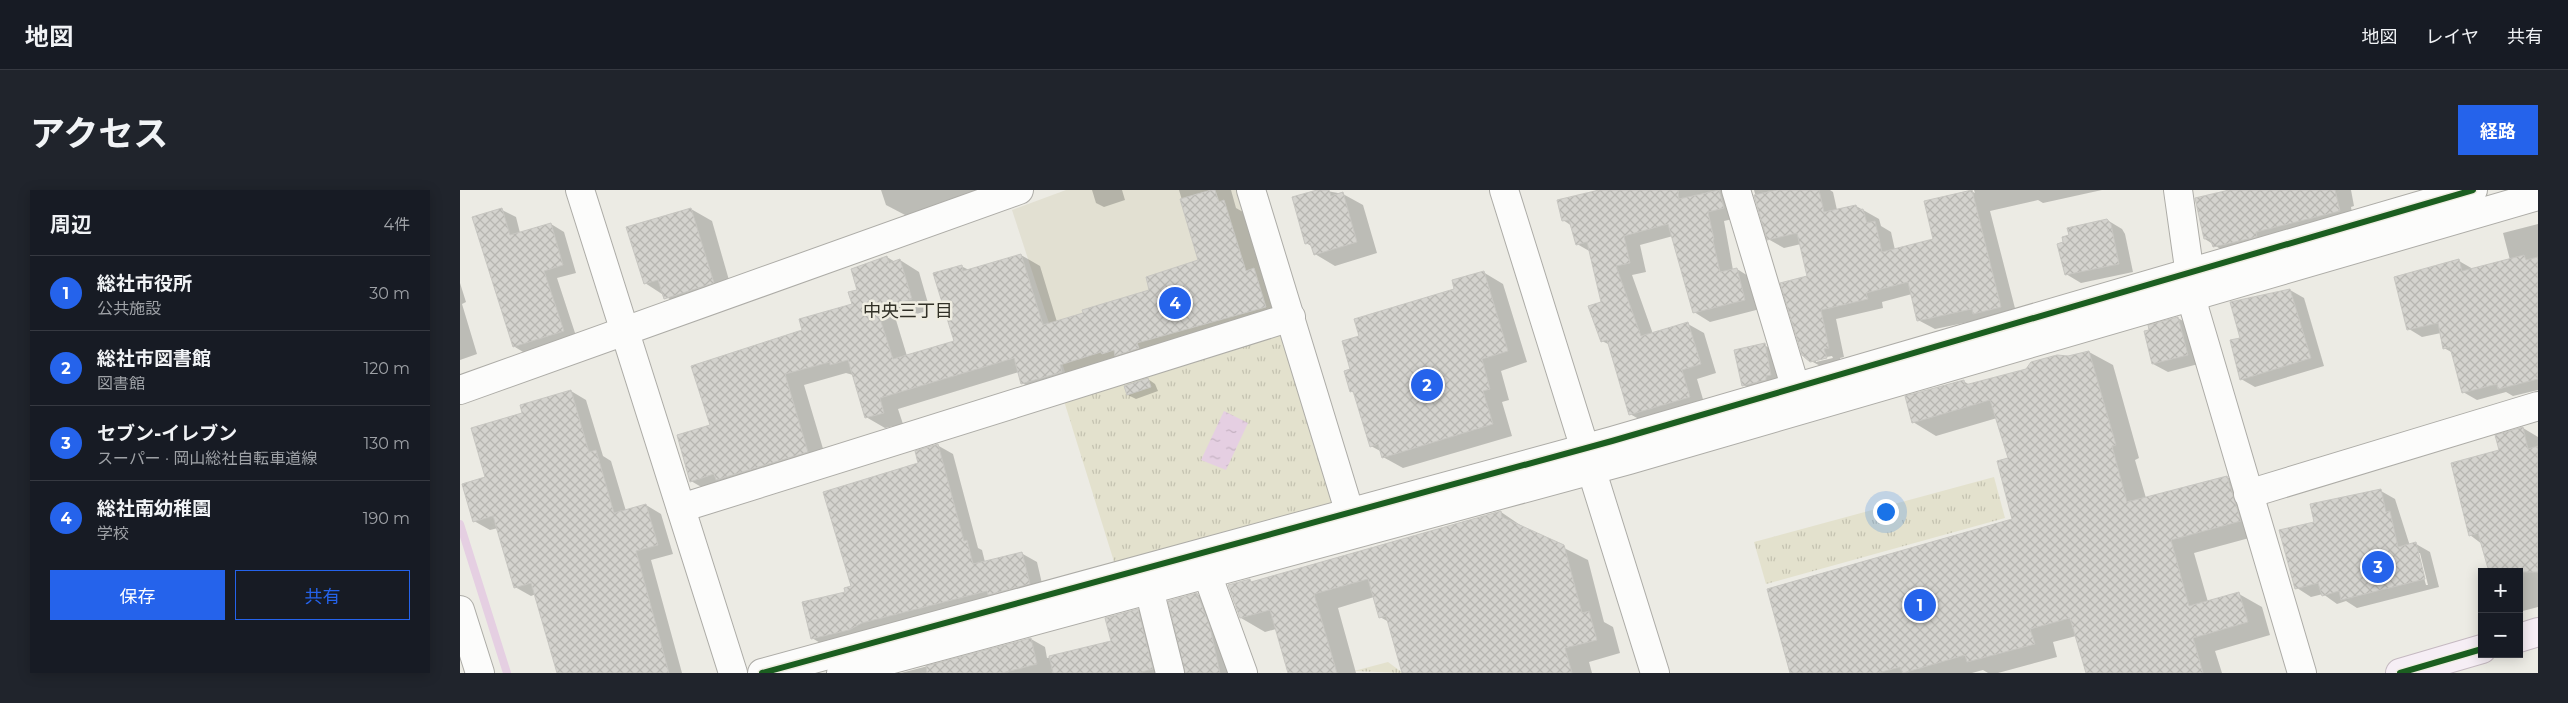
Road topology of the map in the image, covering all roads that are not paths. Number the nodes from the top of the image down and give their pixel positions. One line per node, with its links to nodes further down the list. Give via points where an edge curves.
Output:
1 (580, 190): 11 (street)
2 (1019, 190): 11 (street)
3 (1251, 190): 10 (street)
4 (1504, 190): 15 (street)
5 (1736, 190): 13 (street)
6 (2178, 190): 9 (street)
7 (2474, 190): 9 (street)
8 (2538, 196): 9 (street)
9 (2191, 284): 13 (street); 16 (street, via 2195,310)
10 (1291, 317): 17 (street); 18 (street)
11 (625, 332): 12 (street); 17 (street)
12 (460, 390)
13 (1799, 399): 15 (street)
14 (2538, 406): 16 (street)
15 (1588, 459): 18 (street); 33 (street)
16 (2248, 494): 34 (street)
17 (681, 508): 28 (street)
18 (1353, 524): 19 (street)
19 (1203, 564): 20 (street); 26 (street); 32 (street)
20 (1149, 589): 30 (street); 31 (street)
21 (460, 610): 24 (street)
22 (2538, 632): 23 (main road)
23 (2523, 637)
24 (465, 644): 27 (street)
25 (2478, 650): 35 (main road)
26 (795, 668): 29 (street)
27 (480, 673)
28 (733, 673)
29 (762, 673)
30 (841, 673)
31 (1170, 673)
32 (1243, 673)
33 (1655, 673)
34 (2302, 673)
35 (2400, 673)

